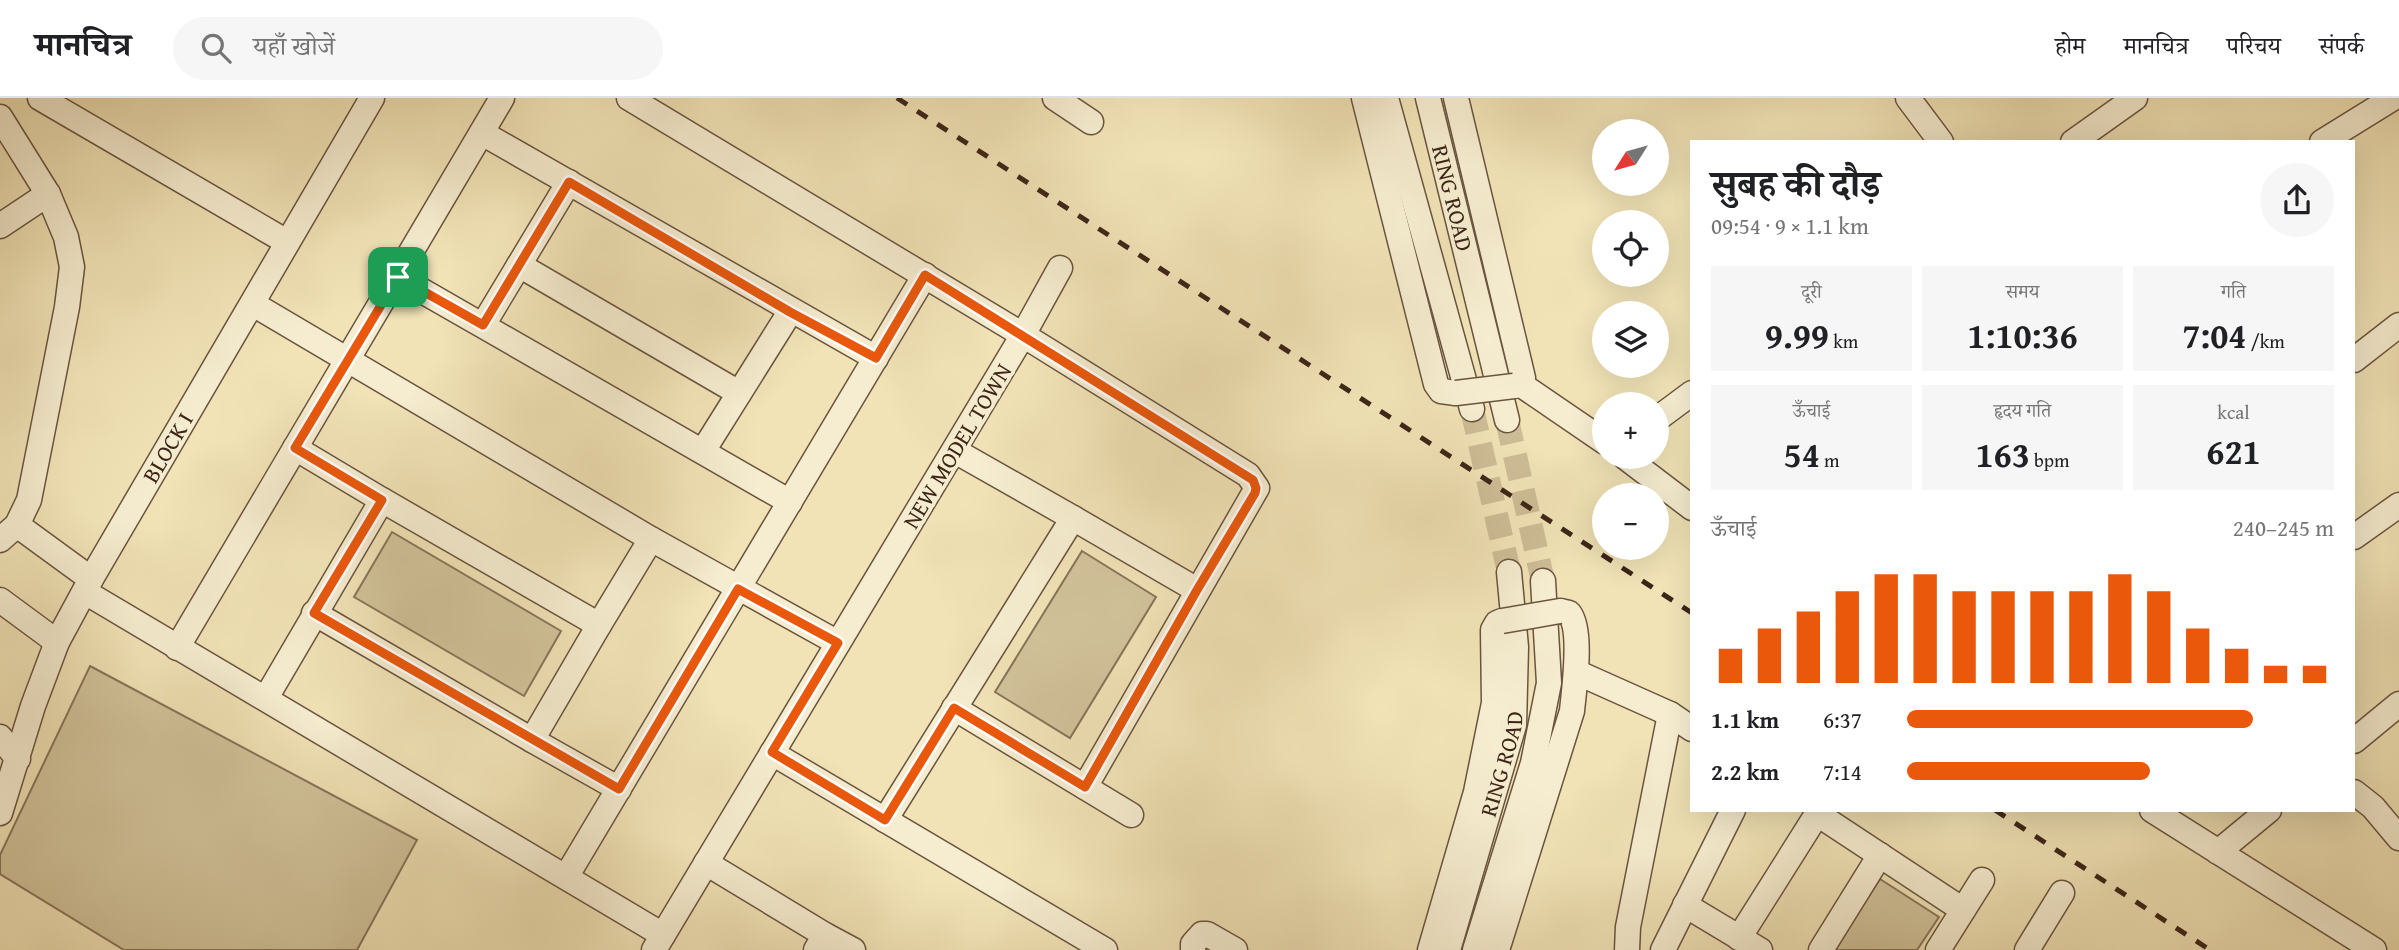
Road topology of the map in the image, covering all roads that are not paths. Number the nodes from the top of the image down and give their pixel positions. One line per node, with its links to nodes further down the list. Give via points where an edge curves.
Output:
1 (40, 98): 22 (street)
2 (372, 98): 22 (street, BLOCK I)
3 (502, 98): 15 (street)
4 (629, 98): 25 (street)
5 (1055, 98): 14 (street)
6 (1364, 98): 38 (street, via 1436,384)
7 (1386, 98): 38 (street, RING ROAD)
8 (1428, 98): 40 (street, RING ROAD)
9 (1456, 98): 35 (street, via 1523,378)
10 (1909, 98): 16 (street)
11 (2135, 98): 17 (street)
12 (2393, 98): 18 (street)
13 (0, 117): 20 (street)
14 (1091, 122)
15 (481, 133): 19 (street); 26 (street)
16 (1940, 140)
17 (2076, 140)
18 (2325, 140)
19 (569, 182): 23 (street); 28 (street)
20 (48, 194): 21 (street); 51 (street, via 66,237 72,267 29,500)
21 (0, 226)
22 (287, 242): 27 (street, BLOCK I)
23 (519, 265): 29 (street); 36 (street)
24 (1060, 268): 31 (street, NEW MODEL TOWN)
25 (925, 275): 31 (street); 32 (street)
26 (398, 277): 29 (street); 34 (street)
27 (253, 304): 34 (street); 56 (street, BLOCK I)
28 (790, 312): 32 (street); 36 (street)
29 (483, 325): 43 (street)
30 (2399, 325): 33 (street)
31 (1023, 335): 44 (street, NEW MODEL TOWN); 58 (street, via 1253,480 1255,493)
32 (876, 358): 47 (street)
33 (2355, 359)
34 (347, 361): 42 (street); 53 (street)
35 (1517, 385): 38 (street, bridge); 41 (street)
36 (740, 393): 43 (street)
37 (1690, 394): 39 (street)
38 (1464, 401)
39 (1669, 410)
40 (1507, 420)
41 (1592, 434)
42 (295, 448): 46 (street); 64 (street)
43 (703, 451): 47 (street)
44 (955, 451): 50 (street); 63 (street, NEW MODEL TOWN)
45 (1641, 469): 49 (street)
46 (382, 500): 60 (street); 61 (street)
47 (790, 502): 57 (street)
48 (2399, 505): 52 (street)
49 (1690, 506)
50 (1073, 518): 58 (street); 68 (street)
51 (9, 533): 56 (street)
52 (2355, 536)
53 (650, 539): 57 (street); 61 (street)
54 (1509, 572): 102 (street, RING ROAD, via 1516,647 1514,725)
55 (1543, 581): 103 (street, RING ROAD, via 1549,683 1533,763)
56 (88, 586): 62 (street, BLOCK I); 64 (street)
57 (738, 589): 63 (street); 77 (street)
58 (1197, 590): 76 (street)
59 (0, 600): 62 (street)
60 (314, 613): 66 (street); 72 (street)
61 (599, 625): 72 (street)
62 (57, 642): 75 (street, BLOCK I)
63 (838, 643): 74 (street, NEW MODEL TOWN)
64 (177, 648): 66 (street)
65 (1576, 672): 69 (street); 101 (street, bridge, via 1575,626 1569,613 1497,623 1493,631 1494,704 1476,792); 104 (street, via 1572,711)
66 (265, 698): 89 (street)
67 (2399, 704): 73 (street)
68 (954, 708): 76 (street); 84 (street)
69 (1670, 714): 70 (street); 105 (street)
70 (1690, 728)
71 (0, 737): 75 (street)
72 (533, 740): 77 (street)
73 (2355, 740)
74 (772, 752): 84 (street); 88 (street, NEW MODEL TOWN)
75 (18, 759): 82 (street, BLOCK I)
76 (1085, 787): 83 (street)
77 (619, 789): 89 (street)
78 (2355, 793): 85 (street)
79 (1731, 812): 92 (street)
80 (2155, 812): 86 (street)
81 (2267, 812): 86 (street)
82 (0, 813)
83 (1131, 815)
84 (885, 820): 98 (street)
85 (2399, 838)
86 (2218, 852): 110 (street)
87 (1880, 855): 93 (street); 96 (street, via 1825,819 1814,818); 107 (street)
88 (706, 863): 94 (street); 95 (street, NEW MODEL TOWN)
89 (566, 877): 95 (street)
90 (1982, 880): 93 (street)
91 (2062, 893): 109 (street)
92 (1685, 905): 96 (street); 106 (street)
93 (1963, 910): 108 (street)
94 (821, 942): 97 (street)
95 (659, 943)
96 (1750, 944)
97 (853, 950)
98 (1105, 950)
99 (1193, 950): 100 (street, via 1202,934)
100 (1235, 950)
101 (1430, 950)
102 (1448, 950)
103 (1475, 950)
104 (1497, 950)
105 (1627, 950)
106 (1662, 950)
107 (1821, 950)
108 (1938, 950)
109 (2027, 950)
110 (2374, 950)

